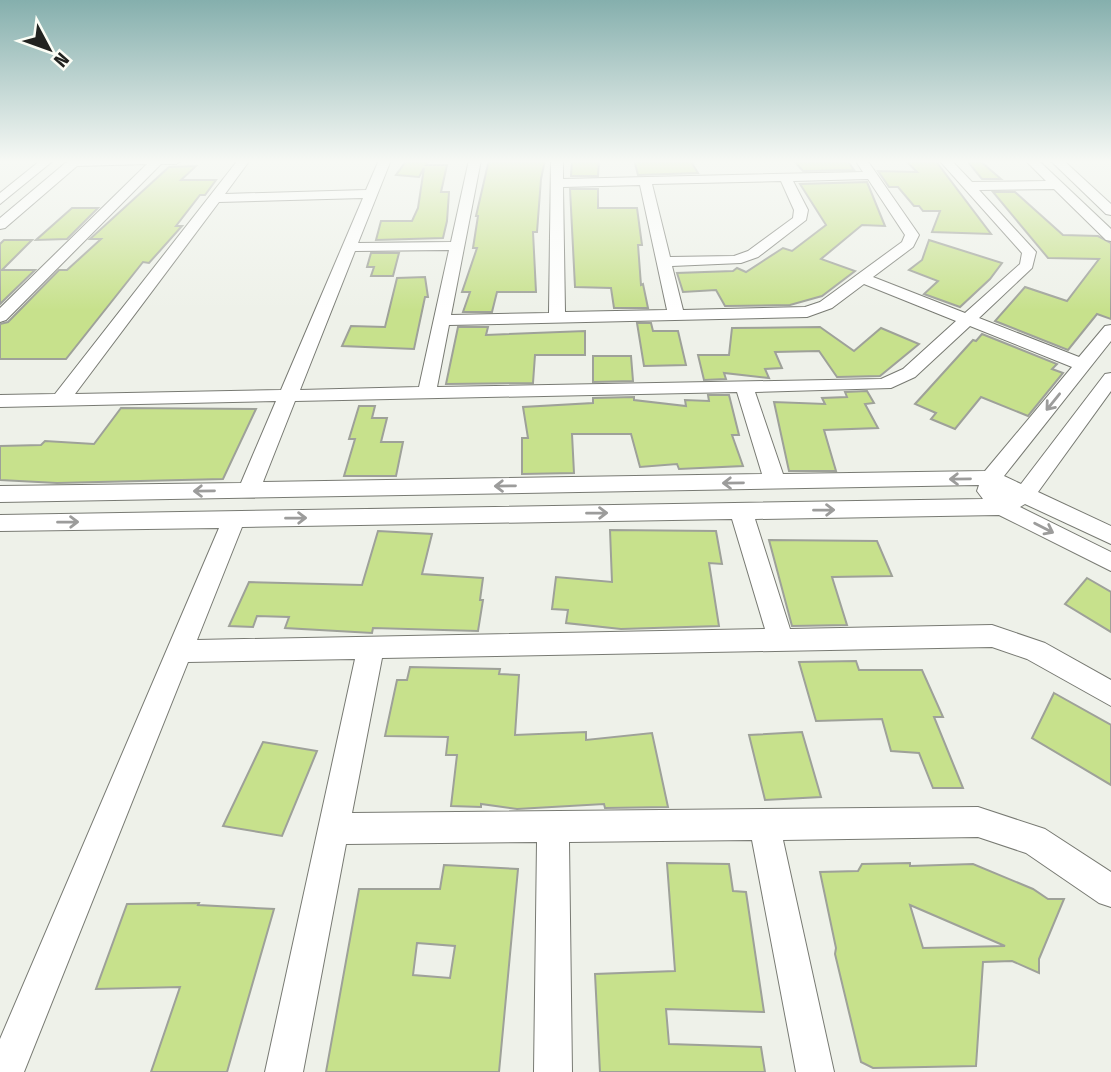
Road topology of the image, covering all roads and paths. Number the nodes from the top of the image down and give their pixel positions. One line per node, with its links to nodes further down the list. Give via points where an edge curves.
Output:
1 (17, 210): 12 (street)
2 (108, 210): 19 (street)
3 (206, 210): 29 (street)
4 (365, 210): 15 (street)
5 (465, 210): 14 (street)
6 (557, 210): 20 (street)
7 (651, 210): 16 (street)
8 (802, 210): 16 (street, via 800,220 753,254 736,260)
9 (895, 210): 17 (street, via 912,235 908,244)
10 (990, 210): 22 (street, via 1028,252 1027,265)
11 (1083, 210): 13 (street)
12 (0, 225)
13 (1111, 237)
14 (457, 246): 15 (street); 21 (street)
15 (350, 247): 28 (street)
16 (663, 262): 18 (street)
17 (862, 278): 18 (street, via 826,305 807,312); 22 (street)
18 (676, 315): 20 (street)
19 (0, 317)
20 (557, 317): 21 (street)
21 (442, 320): 27 (street)
22 (967, 320): 24 (street); 26 (street, via 909,373 884,383)
23 (1111, 330): 24 (street)
24 (1083, 365): 31 (street, one-way to 31)
25 (1111, 378): 35 (street)
26 (744, 386): 27 (street); 32 (street)
27 (427, 392): 28 (street)
28 (288, 395): 29 (street); 33 (street)
29 (61, 399): 30 (street)
30 (0, 401)
31 (991, 478): 32 (street, one-way to 32); 35 (street); 36 (street, via 988,491)
32 (775, 482): 33 (street, one-way to 33)
33 (249, 491): 34 (street, one-way to 34)
34 (0, 494)
35 (1025, 494): 36 (street); 40 (street)
36 (1002, 507): 37 (street, one-way to 36); 41 (street, one-way to 41)
37 (741, 511): 38 (street, one-way to 37); 42 (street)
38 (234, 519): 39 (street, one-way to 38); 44 (street)
39 (0, 523)
40 (1111, 536)
41 (1111, 562)
42 (781, 640): 43 (street); 45 (street, via 992,636 1036,651)
43 (371, 647): 44 (street); 48 (street)
44 (180, 651): 50 (street)
45 (1111, 694)
46 (764, 824): 47 (street); 49 (street, via 978,822 1034,840); 53 (street)
47 (553, 826): 48 (street); 52 (street)
48 (334, 829): 51 (street)
49 (1111, 891)
50 (5, 1072)
51 (284, 1072)
52 (554, 1072)
53 (815, 1072)

